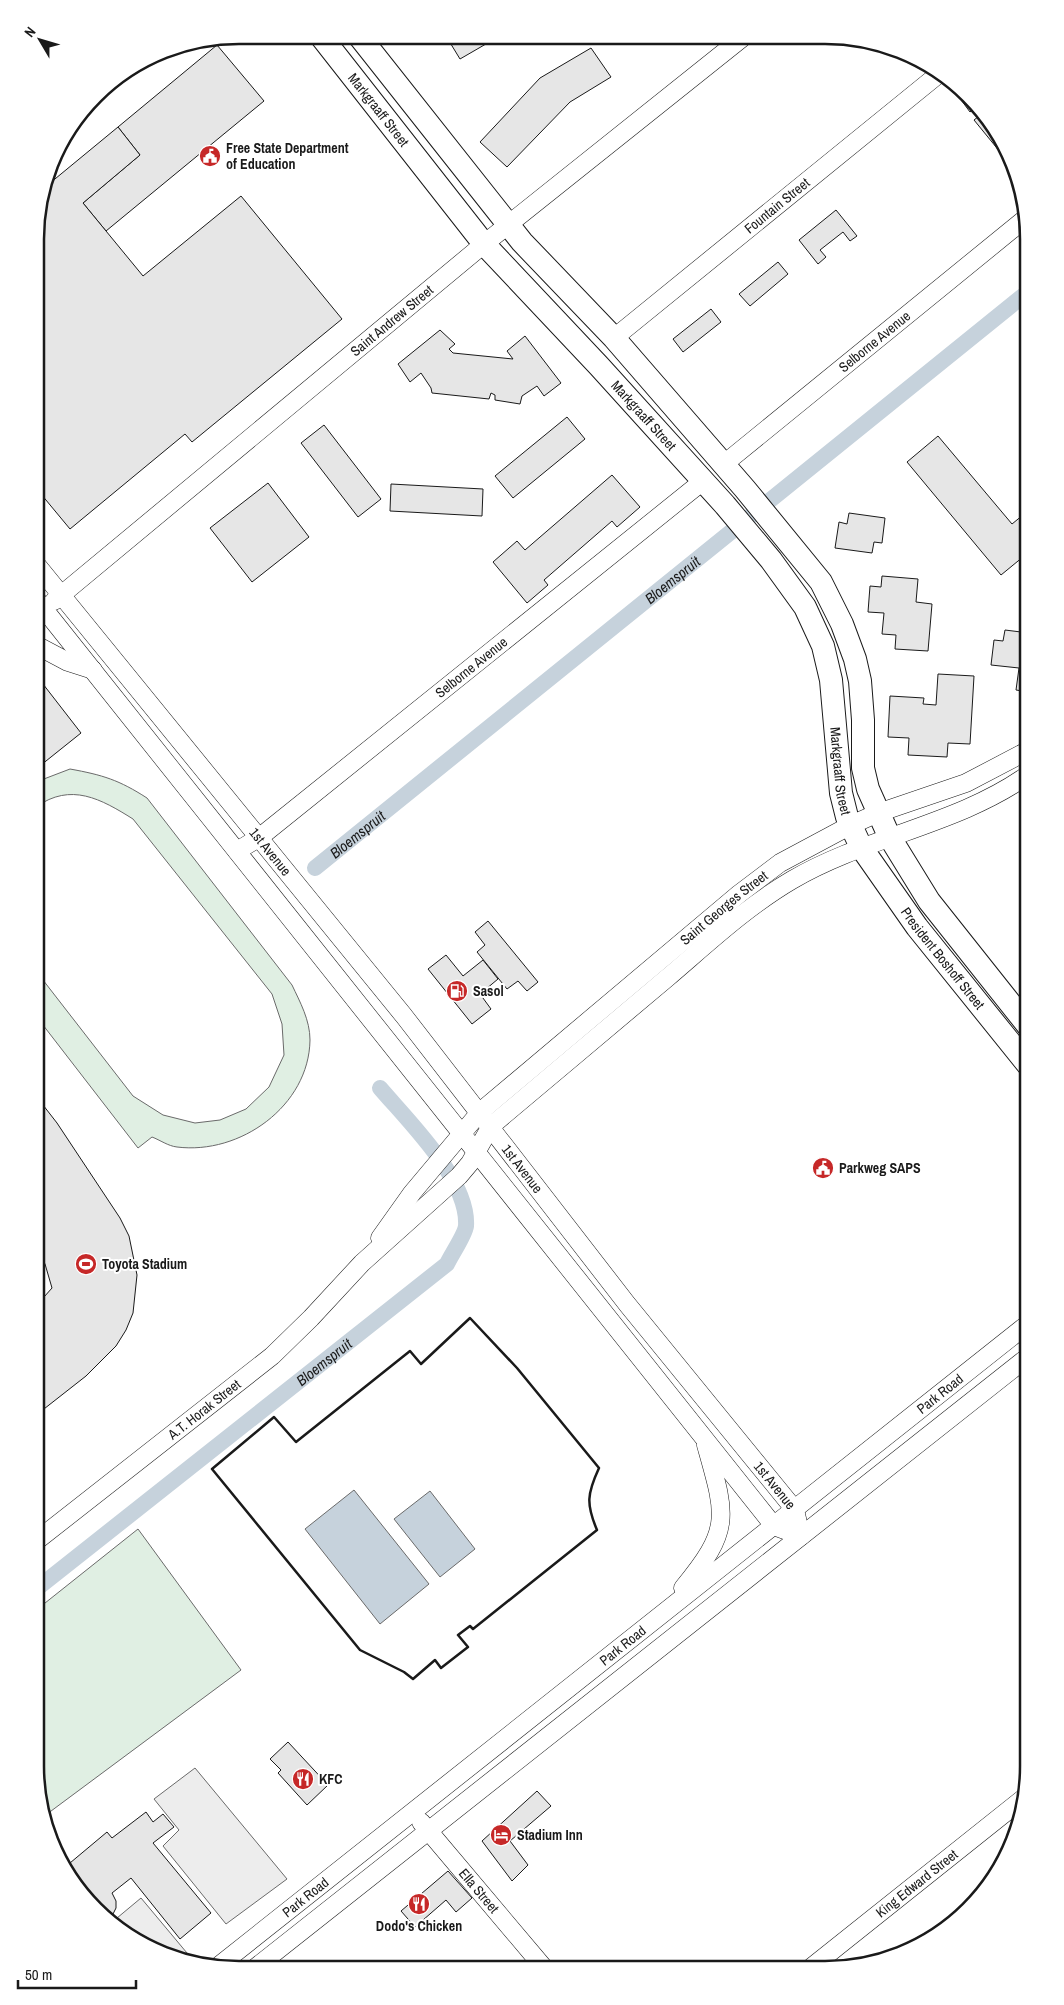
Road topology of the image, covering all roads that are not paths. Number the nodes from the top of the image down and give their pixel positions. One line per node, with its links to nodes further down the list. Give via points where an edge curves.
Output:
1 (326, 44): 7 (main road, Markgraaff Street)
2 (365, 44): 6 (main road, Markgraaff Street)
3 (735, 44): 6 (street, Saint Andrew Street)
4 (934, 78): 8 (street, Fountain Street)
5 (1020, 223): 10 (street, Selborne Avenue)
6 (509, 225): 7 (street, Saint Andrew Street); 8 (main road, Markgraaff Street)
7 (484, 244): 9 (main road, Markgraaff Street); 13 (street, Saint Andrew Street)
8 (614, 338): 9 (main road); 10 (main road, Markgraaff Street)
9 (599, 366): 11 (main road, Markgraaff Street)
10 (724, 464): 20 (main road, Markgraaff Street, via 789,541 825,590 842,624 855,659 862,710 863,768)
11 (703, 481): 21 (main road, Markgraaff Street, via 771,560 805,606 823,646 831,680 841,793); 23 (street, Selborne Avenue)
12 (44, 574): 13 (street, 1st Avenue)
13 (62, 595): 14 (street, Saint Andrew Street); 23 (street, 1st Avenue)
14 (44, 605)
15 (44, 614): 17 (street, 1st Avenue)
16 (44, 649): 17 (street)
17 (93, 670): 25 (street, 1st Avenue)
18 (1020, 755): 20 (street, Saint Georges Street, via 966,783)
19 (1020, 780): 22 (street, Saint Georges Street, via 963,809)
20 (878, 813): 21 (street, Saint Georges Street); 22 (main road, Markgraaff Street)
21 (851, 825): 24 (main road, Markgraaff Street); 28 (street, Saint Georges Street, via 780,863 739,894)
22 (888, 836): 24 (street, Saint Georges Street); 26 (main road, President Boshoff Street, via 929,901)
23 (260, 837): 25 (street, Selborne Avenue); 28 (street, 1st Avenue)
24 (861, 847): 27 (main road, President Boshoff Street, via 917,927); 29 (street, Saint Georges Street, via 791,881 744,912)
25 (237, 851): 30 (street, 1st Avenue)
26 (1020, 1016)
27 (1020, 1055)
28 (480, 1112): 29 (street, 1st Avenue); 30 (street, Saint Georges Street)
29 (491, 1126): 31 (street, Saint Georges Street); 36 (street, 1st Avenue, via 627,1304)
30 (461, 1132): 31 (street, 1st Avenue); 32 (street, A.T. Horak Street)
31 (476, 1151): 32 (street, A.T. Horak Street, via 459,1176); 35 (street, 1st Avenue)
32 (362, 1263): 38 (street, A.T. Horak Street, via 272,1356)
33 (1020, 1330): 36 (street, Park Road)
34 (1020, 1363): 39 (street, Park Road)
35 (704, 1437): 37 (street, 1st Avenue); 40 (street, via 722,1506 721,1522 716,1542 702,1566)
36 (795, 1510): 37 (street, Park Road); 39 (street, 1st Avenue)
37 (774, 1526): 39 (street, 1st Avenue); 40 (street, Park Road)
38 (44, 1535)
39 (801, 1536): 43 (street, Park Road)
40 (661, 1616): 42 (street, Park Road)
41 (1016, 1803): 47 (street, King Edward Street)
42 (413, 1812): 43 (street, Ella Street); 44 (street, Park Road)
43 (428, 1831): 45 (street, Park Road); 46 (street, Ella Street)
44 (225, 1961)
45 (264, 1961)
46 (537, 1961)
47 (819, 1961)

